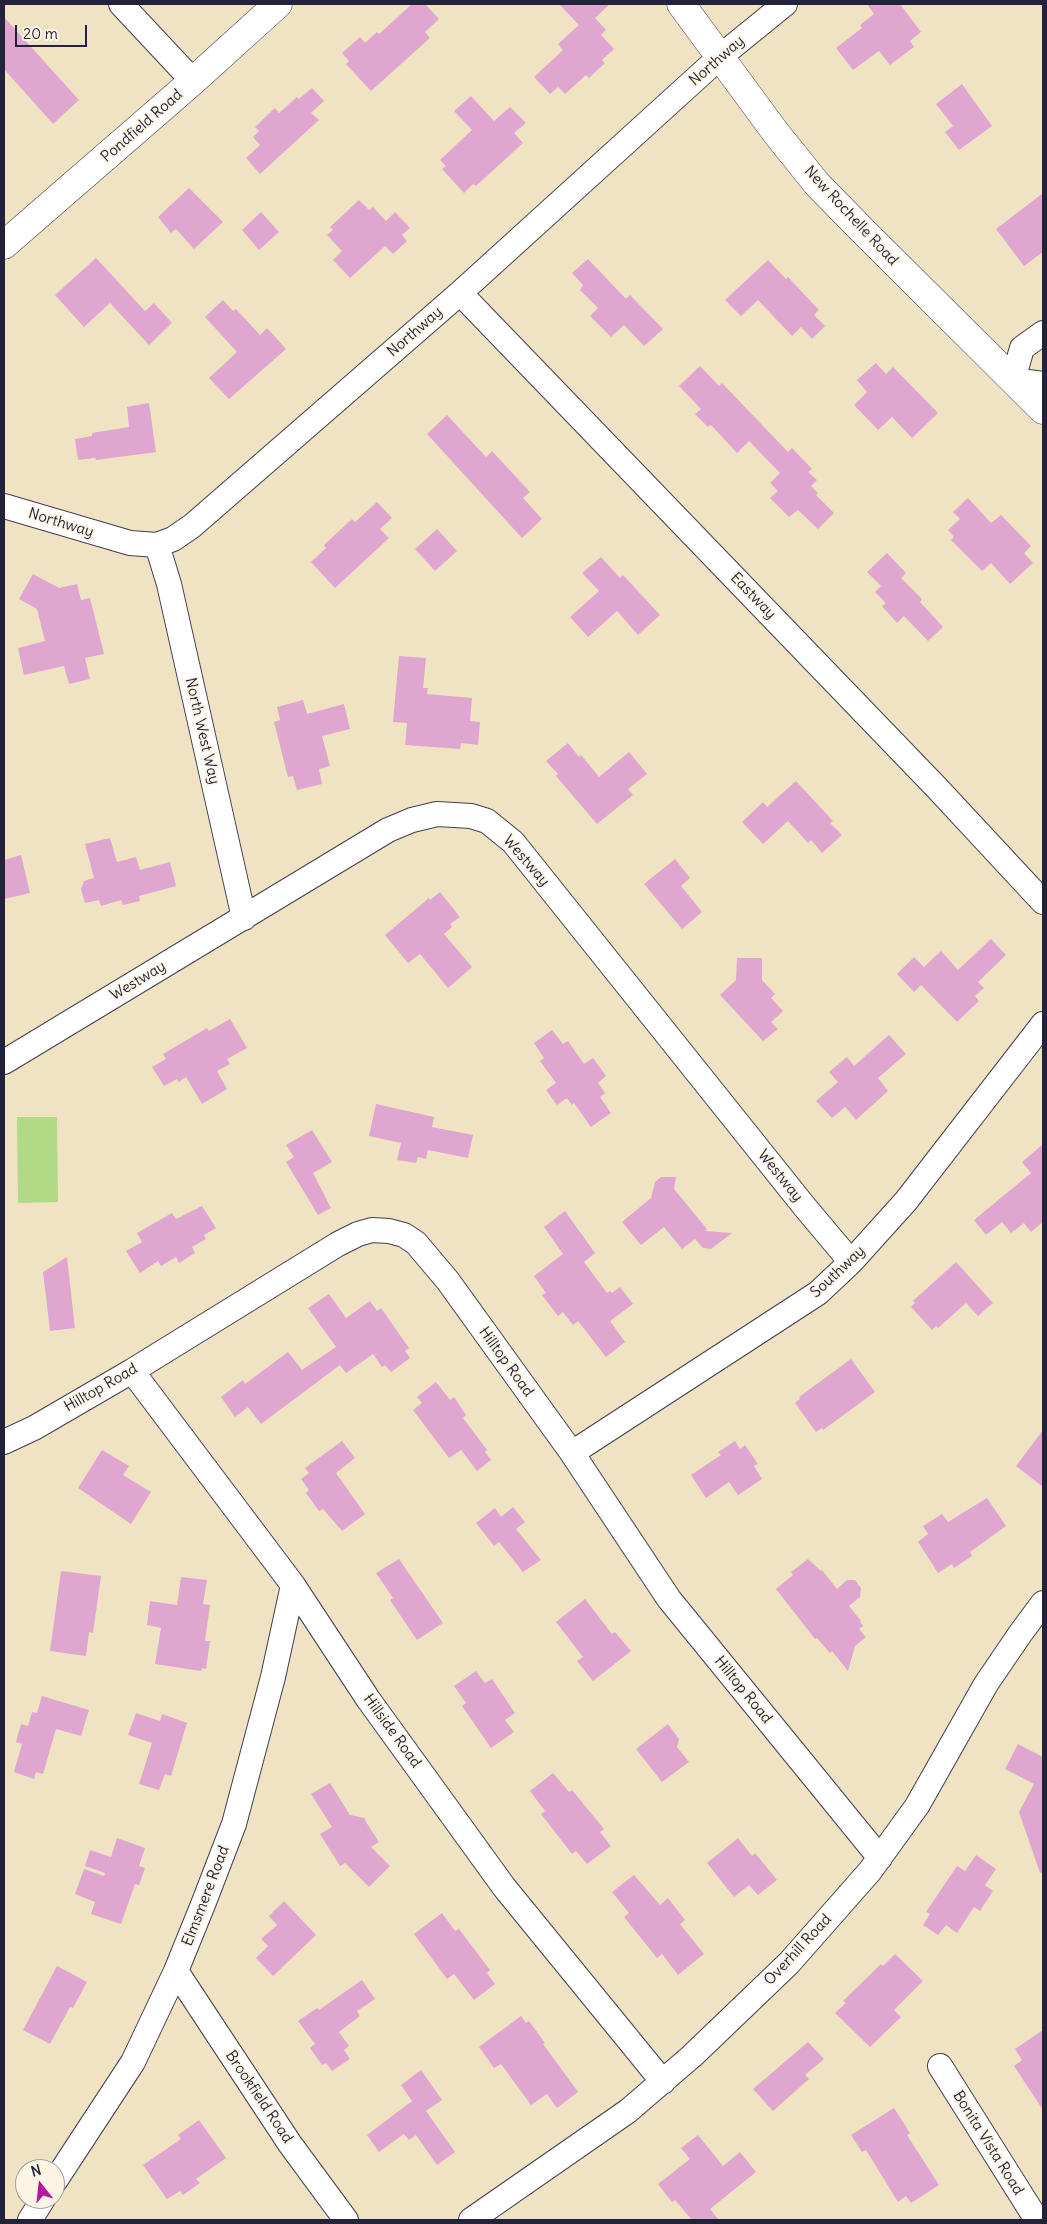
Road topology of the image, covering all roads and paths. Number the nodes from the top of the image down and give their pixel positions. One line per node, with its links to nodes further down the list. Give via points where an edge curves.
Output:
1 (121, 4): 6 (street)
2 (278, 4): 6 (main road, Pondfield Road)
3 (681, 4): 5 (main road, New Rochelle Road)
4 (785, 4): 5 (street, Northway)
5 (721, 56): 8 (street, Northway); 10 (main road, New Rochelle Road, via 776,133 818,184)
6 (193, 81): 7 (main road, Pondfield Road)
7 (4, 245)
8 (460, 293): 14 (street, Northway, via 192,526); 15 (street, Eastway)
9 (1043, 332): 10 (street, via 1022,348)
10 (1013, 380): 11 (street); 12 (main road, New Rochelle Road)
11 (1043, 384)
12 (1043, 410)
13 (4, 506): 14 (street, Northway, via 118,540)
14 (157, 545): 16 (street, North West Way, via 169,584)
15 (1043, 902)
16 (244, 918): 18 (street, Westway); 19 (street, Westway, via 388,830 412,820 454,814 487,821 513,842)
17 (1043, 1024): 19 (street, Southway, via 906,1202)
18 (4, 1062)
19 (851, 1262): 22 (street, Southway, via 818,1293)
20 (132, 1371): 21 (street, Hilltop Road); 22 (street, Hilltop Road, via 338,1244 372,1230 390,1231 416,1243 448,1280); 23 (street, Hillside Road)
21 (4, 1442)
22 (572, 1453): 25 (street, Hilltop Road, via 669,1599)
23 (293, 1585): 26 (street, Elmsmere Road, via 273,1677 234,1824); 28 (street, Hillside Road, via 368,1699 504,1886)
24 (1043, 1603): 25 (street, Overhill Road, via 986,1684 917,1806)
25 (880, 1858): 28 (street, Overhill Road, via 789,1963)
26 (176, 1971): 29 (street, Elmsmere Road, via 133,2062); 32 (street, Brookfield Road, via 290,2144)
27 (940, 2066): 34 (street, Bonita Vista Road)
28 (663, 2082): 33 (street, Overhill Road, via 601,2131)
29 (65, 2166)
30 (37, 2209): 31 (street)
31 (30, 2220)
32 (346, 2220)
33 (471, 2220)
34 (1037, 2220)

